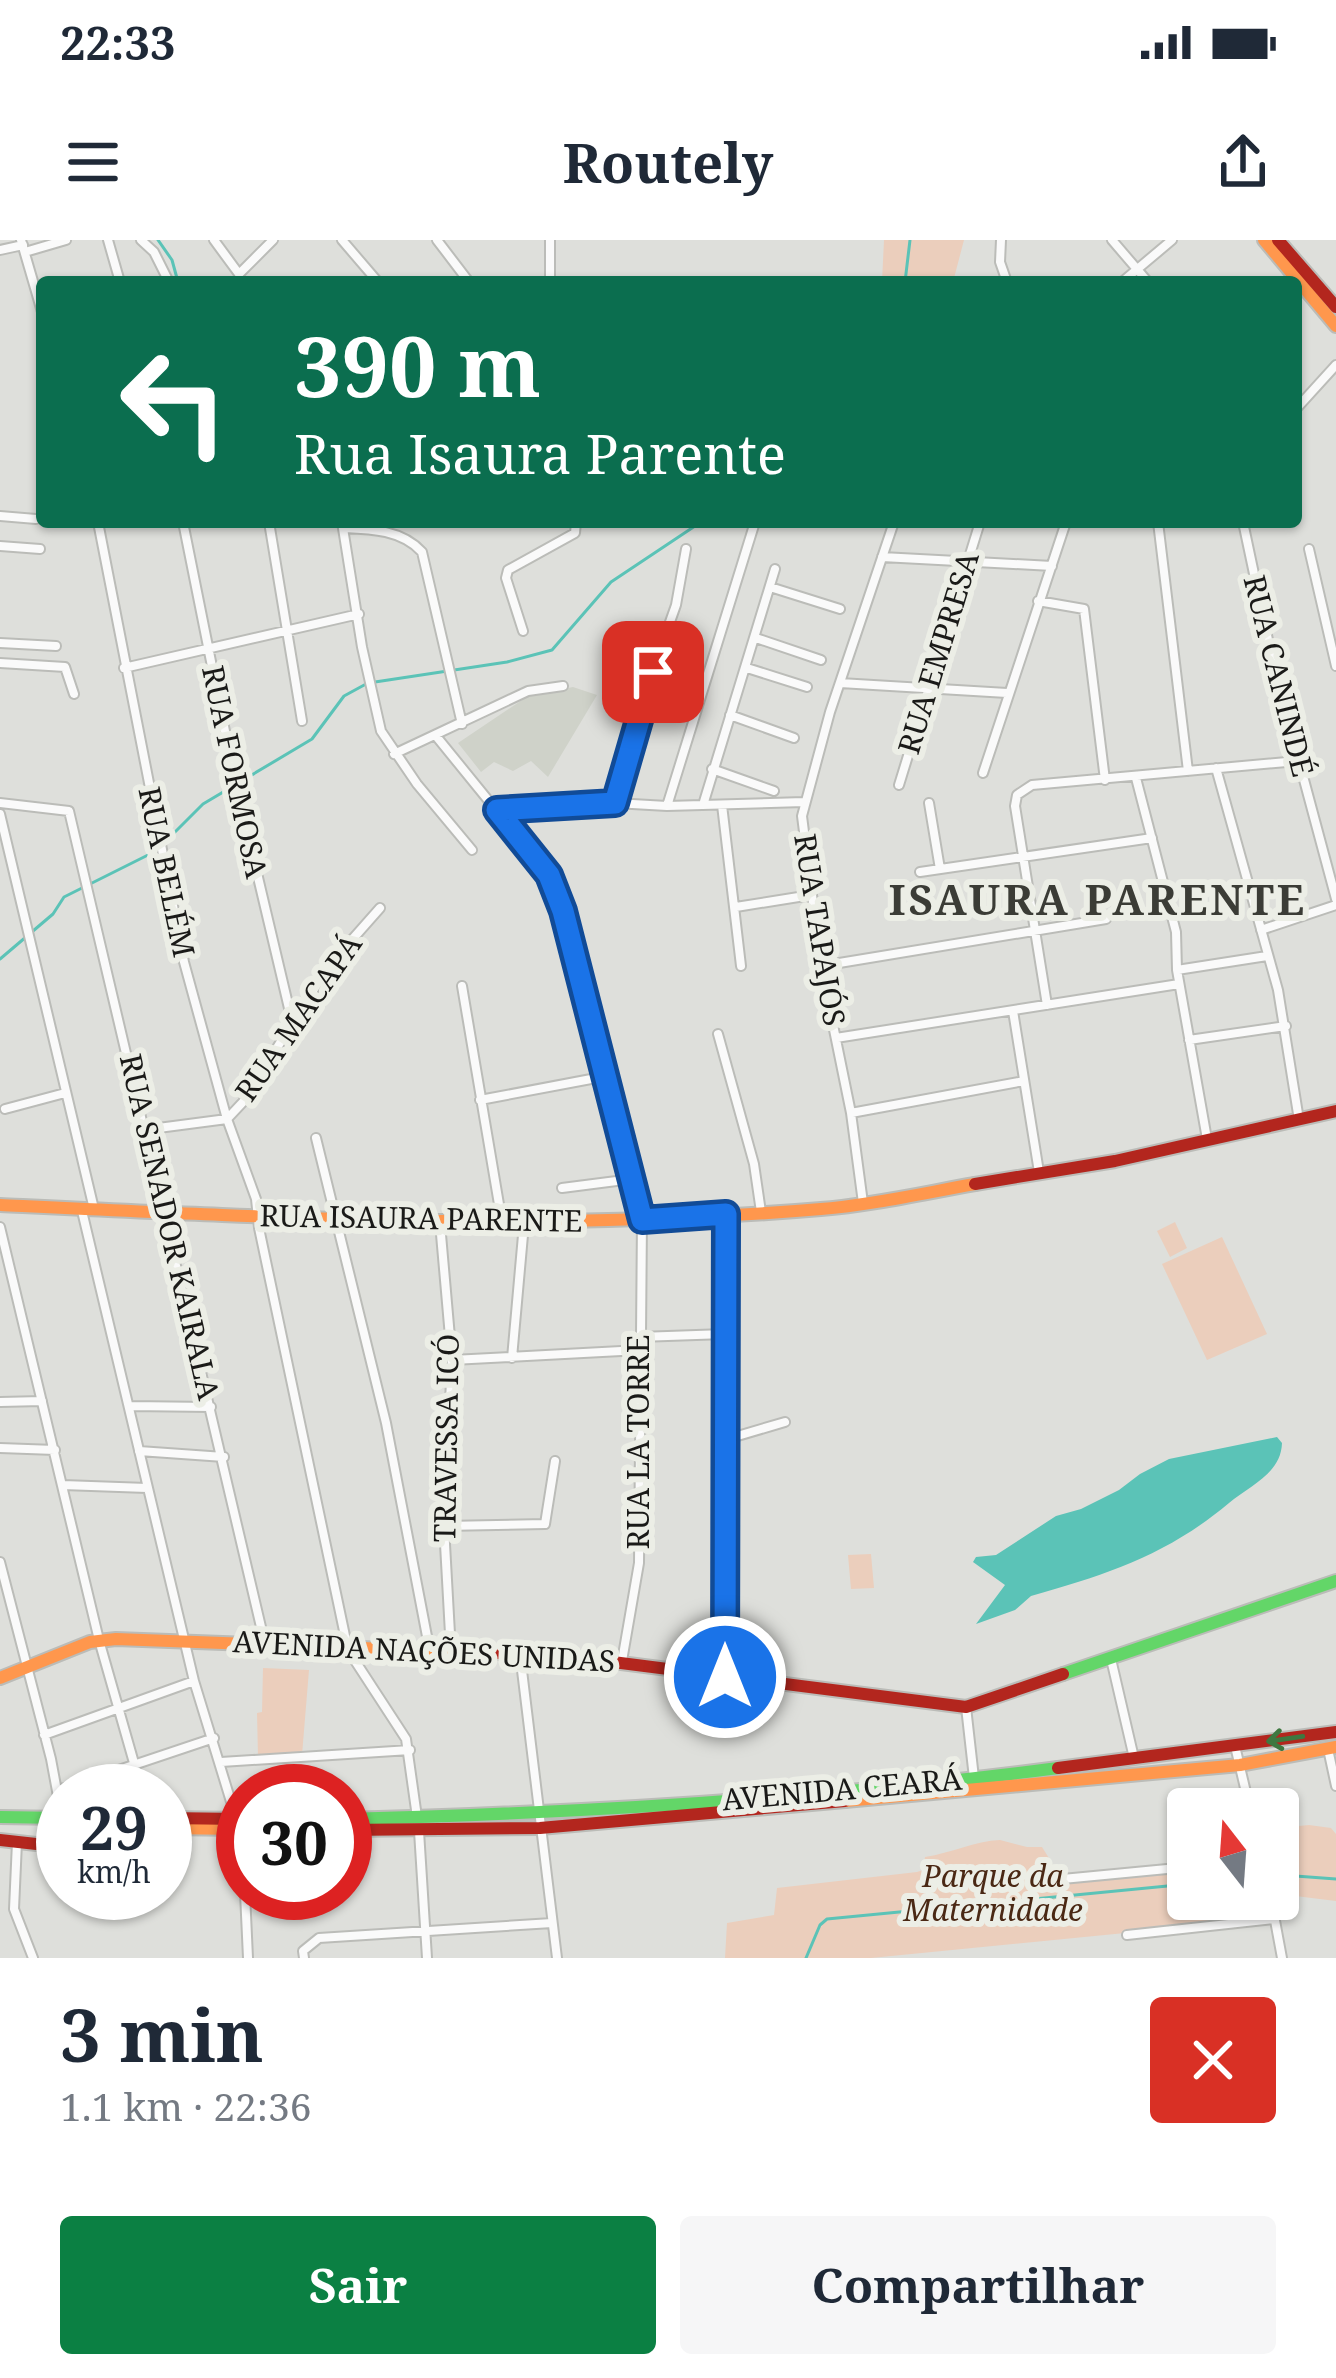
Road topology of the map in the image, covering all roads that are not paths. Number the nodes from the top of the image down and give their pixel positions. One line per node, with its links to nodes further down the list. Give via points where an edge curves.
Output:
1 (66, 240): 14 (street)
2 (108, 240): 17 (street)
3 (141, 240): 18 (street)
4 (214, 240): 19 (street)
5 (273, 240): 20 (street)
6 (342, 240): 21 (street)
7 (437, 240): 22 (street)
8 (550, 240): 23 (street)
9 (1001, 240): 24 (street)
10 (1112, 240): 16 (street)
11 (1172, 240): 16 (street)
12 (1264, 240): 27 (street)
13 (1278, 240): 30 (street)
14 (23, 246): 15 (street); 29 (street)
15 (0, 250)
16 (1138, 270): 25 (street); 26 (street)
17 (118, 276)
18 (168, 276)
19 (239, 276)
20 (242, 276)
21 (373, 276)
22 (465, 276)
23 (550, 276)
24 (1005, 276)
25 (1130, 276)
26 (1143, 276)
27 (1294, 276)
28 (1302, 285): 31 (street)
29 (36, 292)
30 (1336, 307)
31 (1336, 326)
32 (1336, 365): 33 (street)
33 (1302, 402)
34 (0, 516): 35 (street)
35 (36, 518)
36 (99, 528): 69 (street, RUA BELÉM)
37 (184, 528): 65 (street, RUA FORMOSA)
38 (270, 528): 60 (street)
39 (344, 528): 59 (street)
40 (365, 528): 79 (street, via 419,548)
41 (575, 528): 61 (street, via 508,570)
42 (753, 528): 98 (street)
43 (892, 528): 52 (street, RUA TAPAJÓS)
44 (978, 528): 53 (street, RUA EMPRESA)
45 (1064, 528): 54 (street)
46 (1159, 528): 86 (street)
47 (1244, 528): 83 (street, RUA CANINDÉ)
48 (0, 546): 49 (street)
49 (40, 549)
50 (686, 549): 94 (street)
51 (1309, 549): 68 (street)
52 (882, 557): 53 (street); 71 (street, RUA TAPAJÓS)
53 (964, 565): 54 (street); 74 (street, RUA EMPRESA)
54 (1052, 566): 57 (street)
55 (775, 569): 56 (street)
56 (770, 587): 58 (street); 62 (street)
57 (1038, 601): 75 (street); 89 (street, via 1084,608)
58 (840, 609)
59 (358, 614): 60 (street); 82 (street, via 381,731)
60 (288, 629): 65 (street); 78 (street)
61 (523, 631)
62 (756, 638): 66 (street); 70 (street)
63 (0, 643): 64 (street)
64 (56, 646)
65 (207, 646): 69 (street); 123 (street, RUA FORMOSA)
66 (821, 660)
67 (0, 663): 76 (street, via 64,667)
68 (1336, 666)
69 (124, 668): 135 (street, RUA BELÉM, via 160,855)
70 (747, 668): 73 (street); 77 (street)
71 (840, 683): 74 (street); 92 (street, RUA TAPAJÓS)
72 (563, 686): 79 (street, via 529,692)
73 (807, 687)
74 (929, 688): 75 (street); 90 (street, RUA EMPRESA)
75 (1007, 693): 87 (street)
76 (74, 694)
77 (730, 715): 81 (street); 85 (street)
78 (302, 722)
79 (462, 724): 80 (street)
80 (436, 736): 82 (street); 99 (street, RUA LA TORRE)
81 (794, 738)
82 (394, 754): 102 (street)
83 (1298, 761): 84 (street); 109 (street, RUA CANINDÉ)
84 (1216, 767): 86 (street); 113 (street)
85 (712, 769): 91 (street); 96 (street)
86 (1188, 771): 88 (street)
87 (983, 773)
88 (1136, 778): 89 (street); 101 (street)
89 (1105, 780): 103 (street, via 1032,785 1017,795)
90 (899, 784)
91 (774, 791)
92 (804, 802): 97 (street); 108 (street, RUA TAPAJÓS)
93 (0, 803): 137 (street, RUA SENADOR KAIRALA, via 69,811)
94 (615, 803): 98 (street); 99 (street)
95 (929, 803): 106 (street)
96 (703, 805): 97 (street); 98 (street)
97 (722, 805): 111 (street)
98 (667, 806)
99 (497, 810): 128 (street, RUA LA TORRE, via 556,892)
100 (0, 814): 104 (street)
101 (1151, 838): 103 (street); 118 (street, via 1176,932)
102 (472, 850)
103 (1024, 858): 106 (street); 114 (street)
104 (12, 866): 105 (street); 130 (street)
105 (0, 869)
106 (940, 869): 107 (street)
107 (920, 872)
108 (811, 895): 111 (street); 117 (street, RUA TAPAJÓS)
109 (1336, 902): 113 (street)
110 (380, 908): 123 (street, RUA MACAPÁ)
111 (736, 908): 116 (street)
112 (1106, 919): 114 (street)
113 (1261, 930): 115 (street)
114 (1035, 931): 117 (street); 121 (street)
115 (1267, 956): 118 (street); 124 (street)
116 (741, 966)
117 (821, 966): 126 (street, RUA TAPAJÓS)
118 (1177, 970): 119 (street)
119 (1179, 984): 121 (street); 127 (street)
120 (462, 986): 131 (street)
121 (1047, 1005): 122 (street)
122 (1013, 1010): 126 (street); 129 (street)
123 (292, 1021): 135 (street, RUA MACAPÁ)
124 (1286, 1026): 127 (street); 136 (street)
125 (718, 1034): 147 (street)
126 (836, 1038): 134 (street, RUA TAPAJÓS)
127 (1189, 1040): 139 (street)
128 (607, 1076): 131 (street); 141 (street, RUA LA TORRE)
129 (1024, 1081): 134 (street); 140 (street)
130 (65, 1094): 132 (street); 145 (street)
131 (480, 1100): 152 (street)
132 (5, 1109)
133 (1336, 1111): 136 (street, RUA ISAURA PARENTE)
134 (851, 1113): 144 (street, RUA TAPAJÓS)
135 (227, 1119): 137 (street, RUA MACAPÁ); 149 (street, RUA BELÉM)
136 (1299, 1120): 139 (street, RUA ISAURA PARENTE)
137 (143, 1130): 146 (street, RUA SENADOR KAIRALA)
138 (316, 1138): 151 (street)
139 (1207, 1139): 140 (street, RUA ISAURA PARENTE)
140 (1039, 1172): 144 (street, RUA ISAURA PARENTE)
141 (632, 1179): 142 (street); 150 (street, RUA LA TORRE)
142 (562, 1188)
143 (0, 1205): 145 (street, RUA ISAURA PARENTE)
144 (864, 1205): 147 (street, RUA ISAURA PARENTE)
145 (88, 1210): 146 (street, RUA ISAURA PARENTE); 163 (street)
146 (163, 1211): 149 (street, RUA ISAURA PARENTE); 164 (street, RUA SENADOR KAIRALA)
147 (761, 1212): 148 (street, RUA ISAURA PARENTE)
148 (726, 1214): 150 (street, RUA ISAURA PARENTE); 156 (street)
149 (257, 1216): 151 (street, RUA ISAURA PARENTE); 180 (street, RUA BELÉM)
150 (642, 1220): 154 (street, RUA ISAURA PARENTE); 157 (street, RUA LA TORRE)
151 (337, 1221): 153 (street, RUA ISAURA PARENTE); 181 (street)
152 (502, 1222): 153 (street, RUA ISAURA PARENTE); 154 (street, RUA ISAURA PARENTE)
153 (440, 1223): 160 (street, TRAVESSA ICÓ)
154 (524, 1224): 159 (street)
155 (0, 1227): 161 (street)
156 (724, 1334): 157 (street); 166 (street)
157 (639, 1337): 158 (street, RUA LA TORRE)
158 (640, 1350): 159 (street); 185 (street, RUA LA TORRE, via 638,1574)
159 (512, 1358): 160 (street)
160 (452, 1360): 174 (street, TRAVESSA ICÓ)
161 (42, 1401): 162 (street); 168 (street)
162 (0, 1402)
163 (130, 1406): 164 (street); 169 (street)
164 (211, 1407): 170 (street, RUA SENADOR KAIRALA)
165 (785, 1422): 166 (street)
166 (724, 1440): 187 (street)
167 (0, 1448): 168 (street)
168 (55, 1450): 172 (street)
169 (139, 1451): 170 (street); 173 (street)
170 (224, 1457): 179 (street, RUA SENADOR KAIRALA)
171 (555, 1460): 174 (street, via 544,1524)
172 (63, 1485): 173 (street); 177 (street)
173 (147, 1488): 178 (street)
174 (444, 1526): 182 (street, TRAVESSA ICÓ)
175 (0, 1562): 186 (street)
176 (1336, 1581): 184 (street, AVENIDA NAÇÕES UNIDAS)
177 (99, 1640): 178 (street, AVENIDA NAÇÕES UNIDAS); 186 (street, AVENIDA NAÇÕES UNIDAS); 191 (street)
178 (185, 1641): 179 (street, AVENIDA NAÇÕES UNIDAS); 189 (street)
179 (265, 1644): 180 (street, AVENIDA NAÇÕES UNIDAS)
180 (348, 1650): 181 (street, AVENIDA NAÇÕES UNIDAS); 197 (street)
181 (430, 1653): 182 (street, AVENIDA NAÇÕES UNIDAS)
182 (451, 1654): 183 (street, AVENIDA NAÇÕES UNIDAS)
183 (520, 1654): 185 (street, AVENIDA NAÇÕES UNIDAS); 213 (street)
184 (1111, 1659): 190 (street, AVENIDA NAÇÕES UNIDAS); 199 (street)
185 (622, 1661): 187 (street, AVENIDA NAÇÕES UNIDAS)
186 (26, 1665): 188 (street, AVENIDA NAÇÕES UNIDAS); 193 (street)
187 (725, 1677): 190 (street, AVENIDA NAÇÕES UNIDAS)
188 (0, 1678)
189 (194, 1681): 191 (street); 194 (street)
190 (966, 1707): 206 (street)
191 (118, 1708): 193 (street); 203 (street)
192 (1336, 1732): 195 (street, AVENIDA CEARÁ, one-way to 195)
193 (44, 1735): 202 (street)
194 (214, 1738): 200 (street); 203 (street)
195 (1234, 1746): 198 (street, AVENIDA CEARÁ); 204 (street)
196 (1332, 1748): 204 (street, AVENIDA CEARÁ); 208 (street)
197 (410, 1750): 200 (street); 214 (street)
198 (1174, 1756): 199 (street, AVENIDA CEARÁ); 205 (street)
199 (1134, 1759): 201 (street, AVENIDA CEARÁ)
200 (221, 1762)
201 (1115, 1762): 206 (street, AVENIDA CEARÁ); 207 (street)
202 (52, 1764)
203 (135, 1764)
204 (1240, 1765): 205 (street, AVENIDA CEARÁ); 209 (street)
205 (1147, 1775): 207 (street, AVENIDA CEARÁ)
206 (974, 1779): 213 (street, AVENIDA CEARÁ)
207 (1095, 1780): 213 (street, AVENIDA CEARÁ)
208 (1336, 1786)
209 (1245, 1788)
210 (0, 1817): 211 (street)
211 (36, 1817): 217 (street)
212 (372, 1821): 214 (street, AVENIDA CEARÁ)
213 (539, 1821): 214 (street, AVENIDA CEARÁ); 224 (street)
214 (418, 1824): 215 (street, AVENIDA CEARÁ); 225 (street)
215 (372, 1828)
216 (0, 1840): 217 (street)
217 (17, 1842): 218 (street); 227 (street, via 14,1909)
218 (36, 1844)
219 (1167, 1869): 220 (street)
220 (1052, 1880)
221 (246, 1920): 228 (street)
222 (1265, 1920): 226 (street)
223 (1274, 1920): 232 (street)
224 (552, 1923): 225 (street); 231 (street)
225 (423, 1930): 229 (street, via 319,1938); 230 (street)
226 (1127, 1935)
227 (33, 1958)
228 (248, 1958)
229 (304, 1958)
230 (427, 1958)
231 (557, 1958)
232 (1282, 1958)

